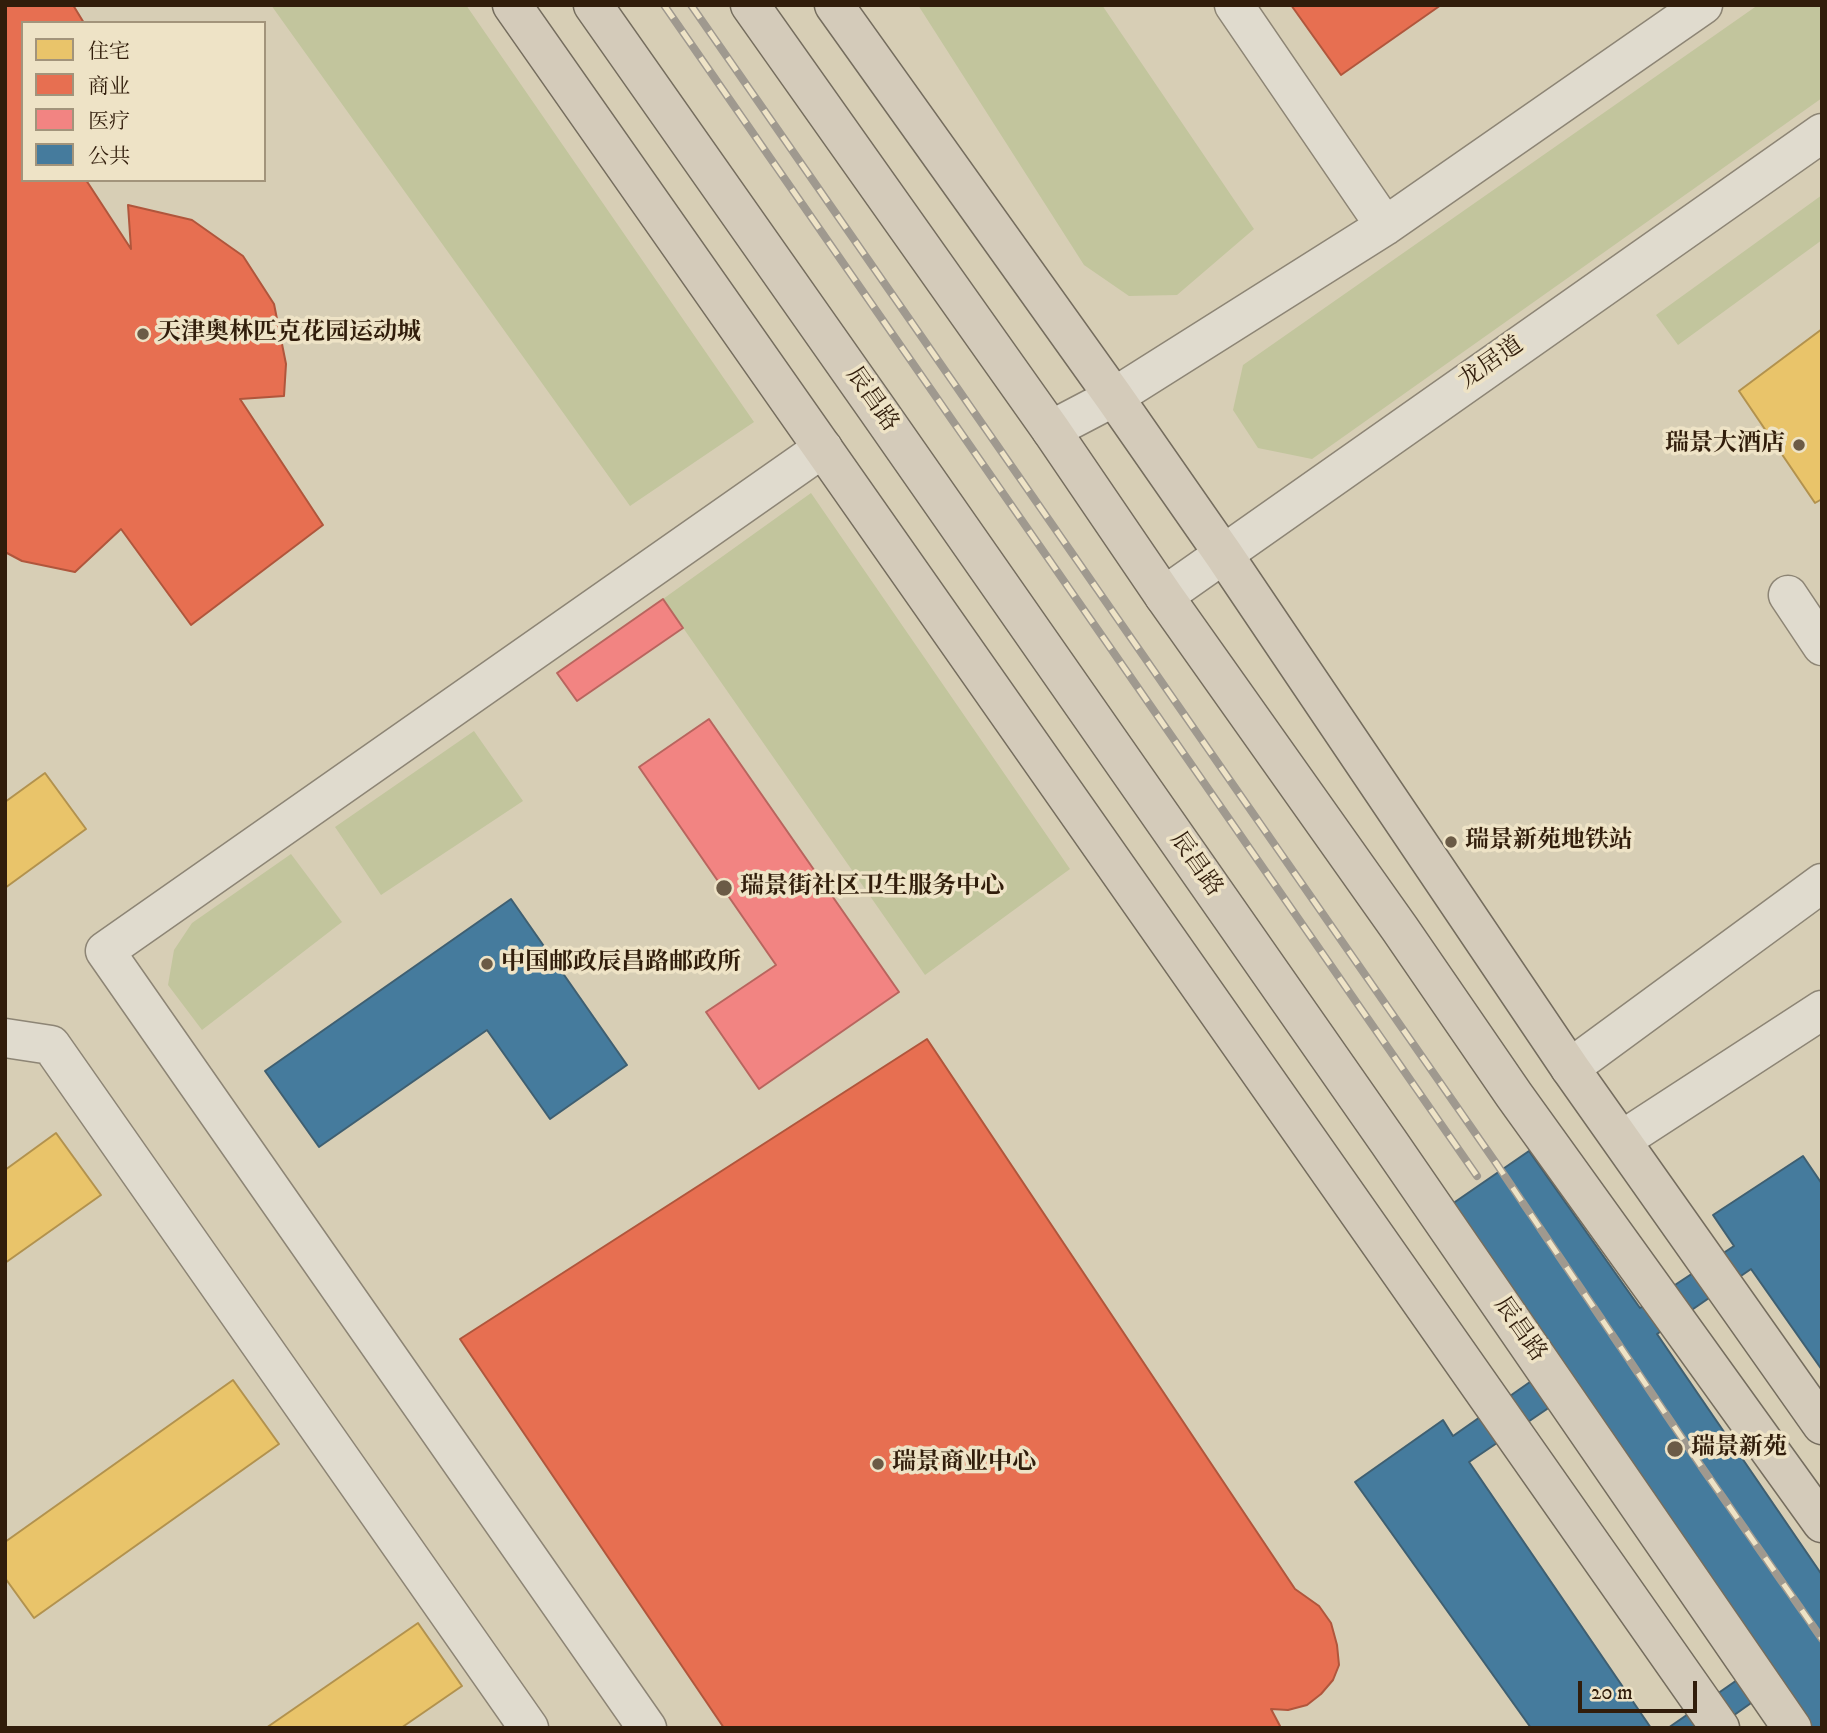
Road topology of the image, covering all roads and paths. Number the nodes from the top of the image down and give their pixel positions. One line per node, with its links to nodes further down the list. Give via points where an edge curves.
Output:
1 (512, 5): 11 (main road)
2 (593, 5): 26 (main road, 辰昌路, via 1380,1129)
3 (750, 5): 10 (main road)
4 (834, 5): 9 (main road)
5 (1234, 5): 8 (street)
6 (1703, 5): 8 (street)
7 (1822, 133): 12 (street, 龙居道)
8 (1385, 226): 9 (street)
9 (1114, 397): 10 (street); 12 (main road)
10 (1051, 430): 14 (main road)
11 (822, 448): 24 (street, via 105,951); 25 (main road)
12 (1224, 555): 14 (street, 龙居道); 19 (main road)
13 (1788, 595): 15 (street)
14 (1164, 596): 22 (main road)
15 (1822, 646)
16 (1822, 883): 19 (street)
17 (1822, 1010): 20 (street)
18 (5, 1038): 23 (street, via 51,1045)
19 (1570, 1068): 20 (main road)
20 (1622, 1140): 21 (main road)
21 (1822, 1425)
22 (1822, 1523)
23 (529, 1728)
24 (647, 1728)
25 (1720, 1728)
26 (1792, 1728)

